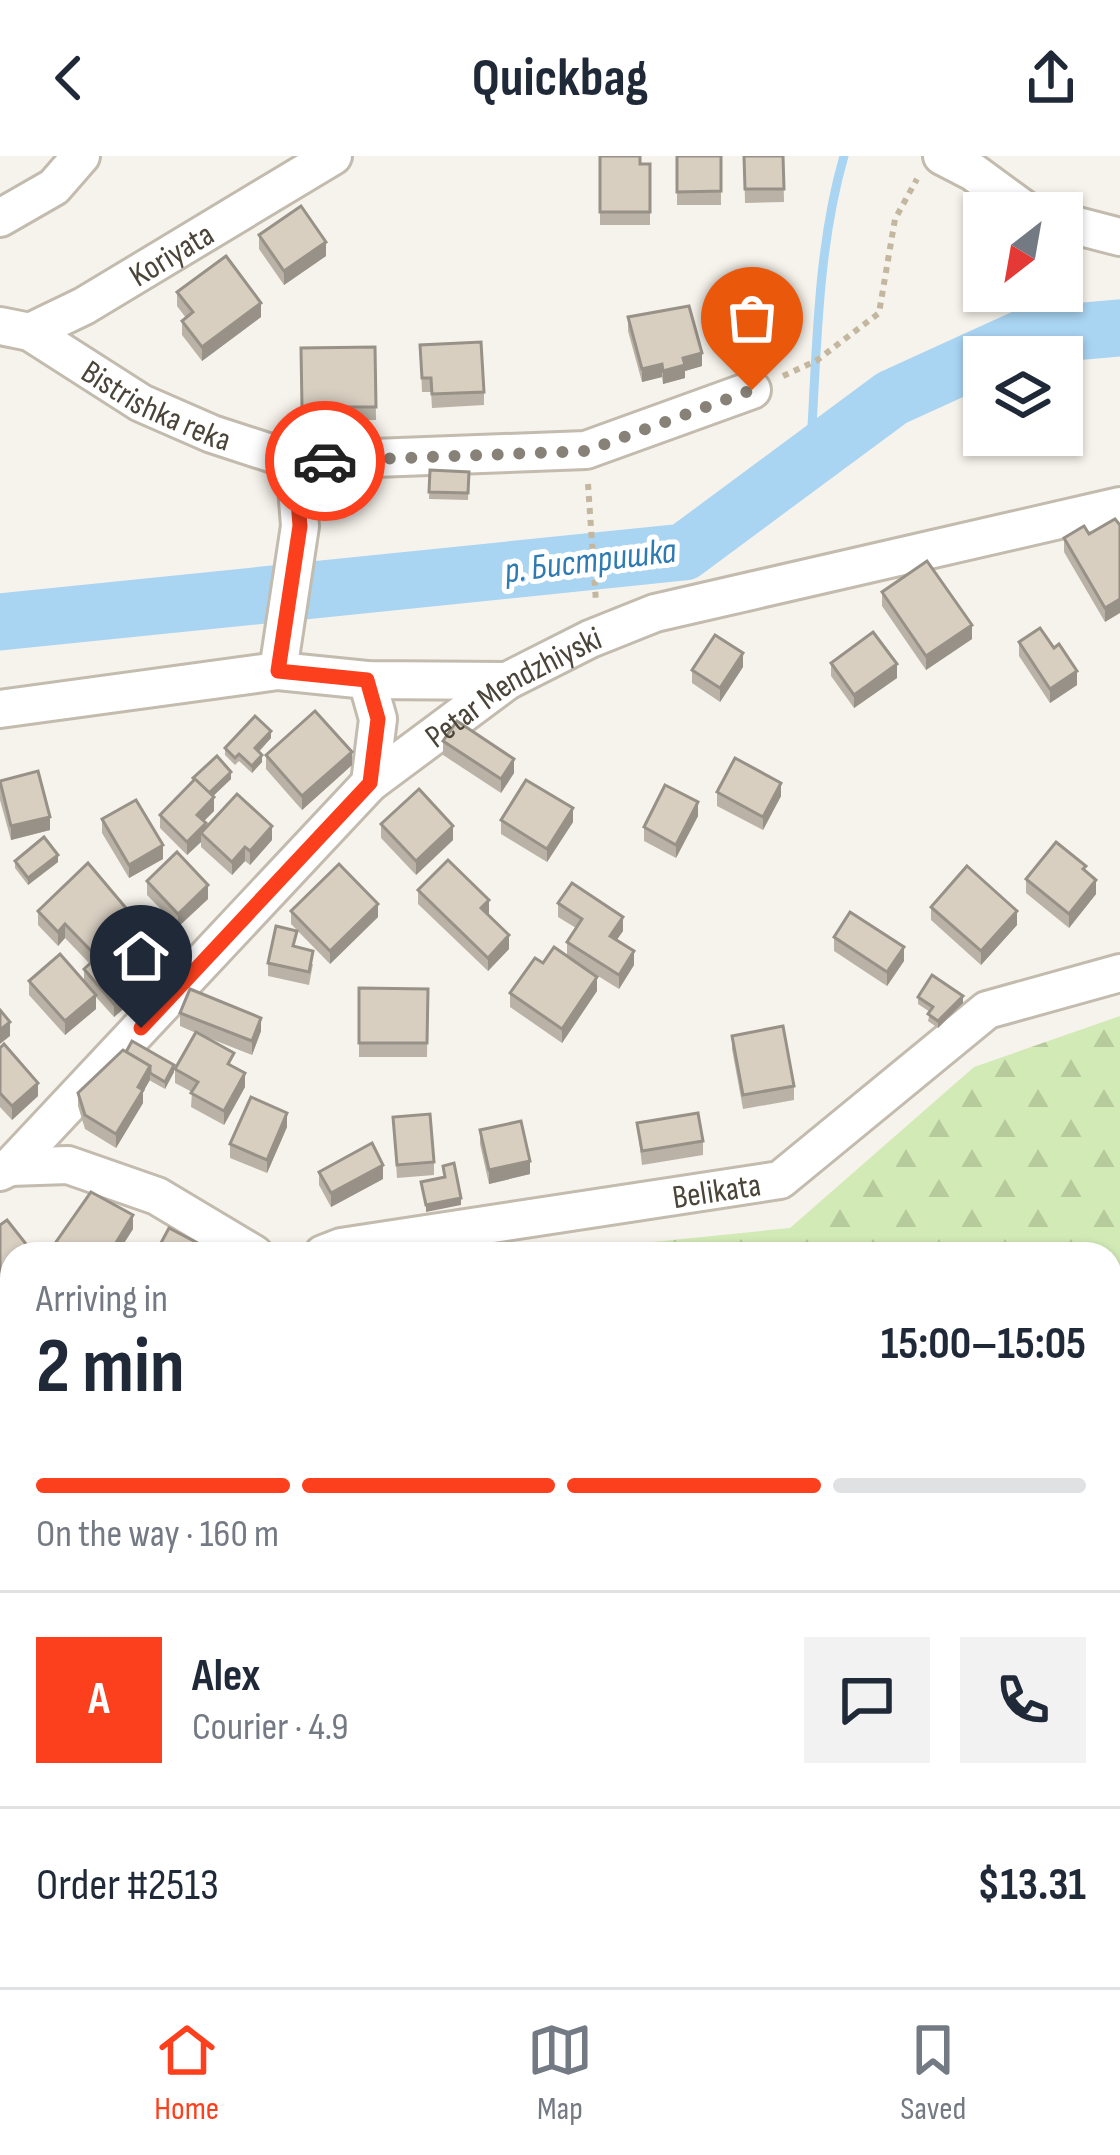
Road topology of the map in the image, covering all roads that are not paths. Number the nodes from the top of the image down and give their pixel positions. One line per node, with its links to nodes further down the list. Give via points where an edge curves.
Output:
1 (82, 156): 5 (street, via 54,188)
2 (333, 156): 8 (street, Koriyata, via 100,297)
3 (930, 166): 4 (street, via 973,172)
4 (1000, 192)
5 (0, 218)
6 (1083, 227): 7 (street)
7 (1120, 237)
8 (15, 329): 10 (street, Bistrishka reka, via 141,403)
9 (752, 390): 10 (street, Bistrishka reka, via 586,451)
10 (295, 461): 12 (street, via 300,526)
11 (1120, 506): 14 (street, Petar Mendzhiyski, via 656,613)
12 (278, 671): 13 (street); 15 (street)
13 (367, 680): 14 (street); 16 (street, via 378,719)
14 (507, 681): 16 (street, Petar Mendzhiyski)
15 (0, 709)
16 (370, 783): 18 (street, Petar Mendzhiyski)
17 (1120, 973): 20 (street, Belikata, via 988,1010 781,1180)
18 (5, 1170): 19 (street, via 68,1165 157,1196)
19 (234, 1242)
20 (374, 1242)

